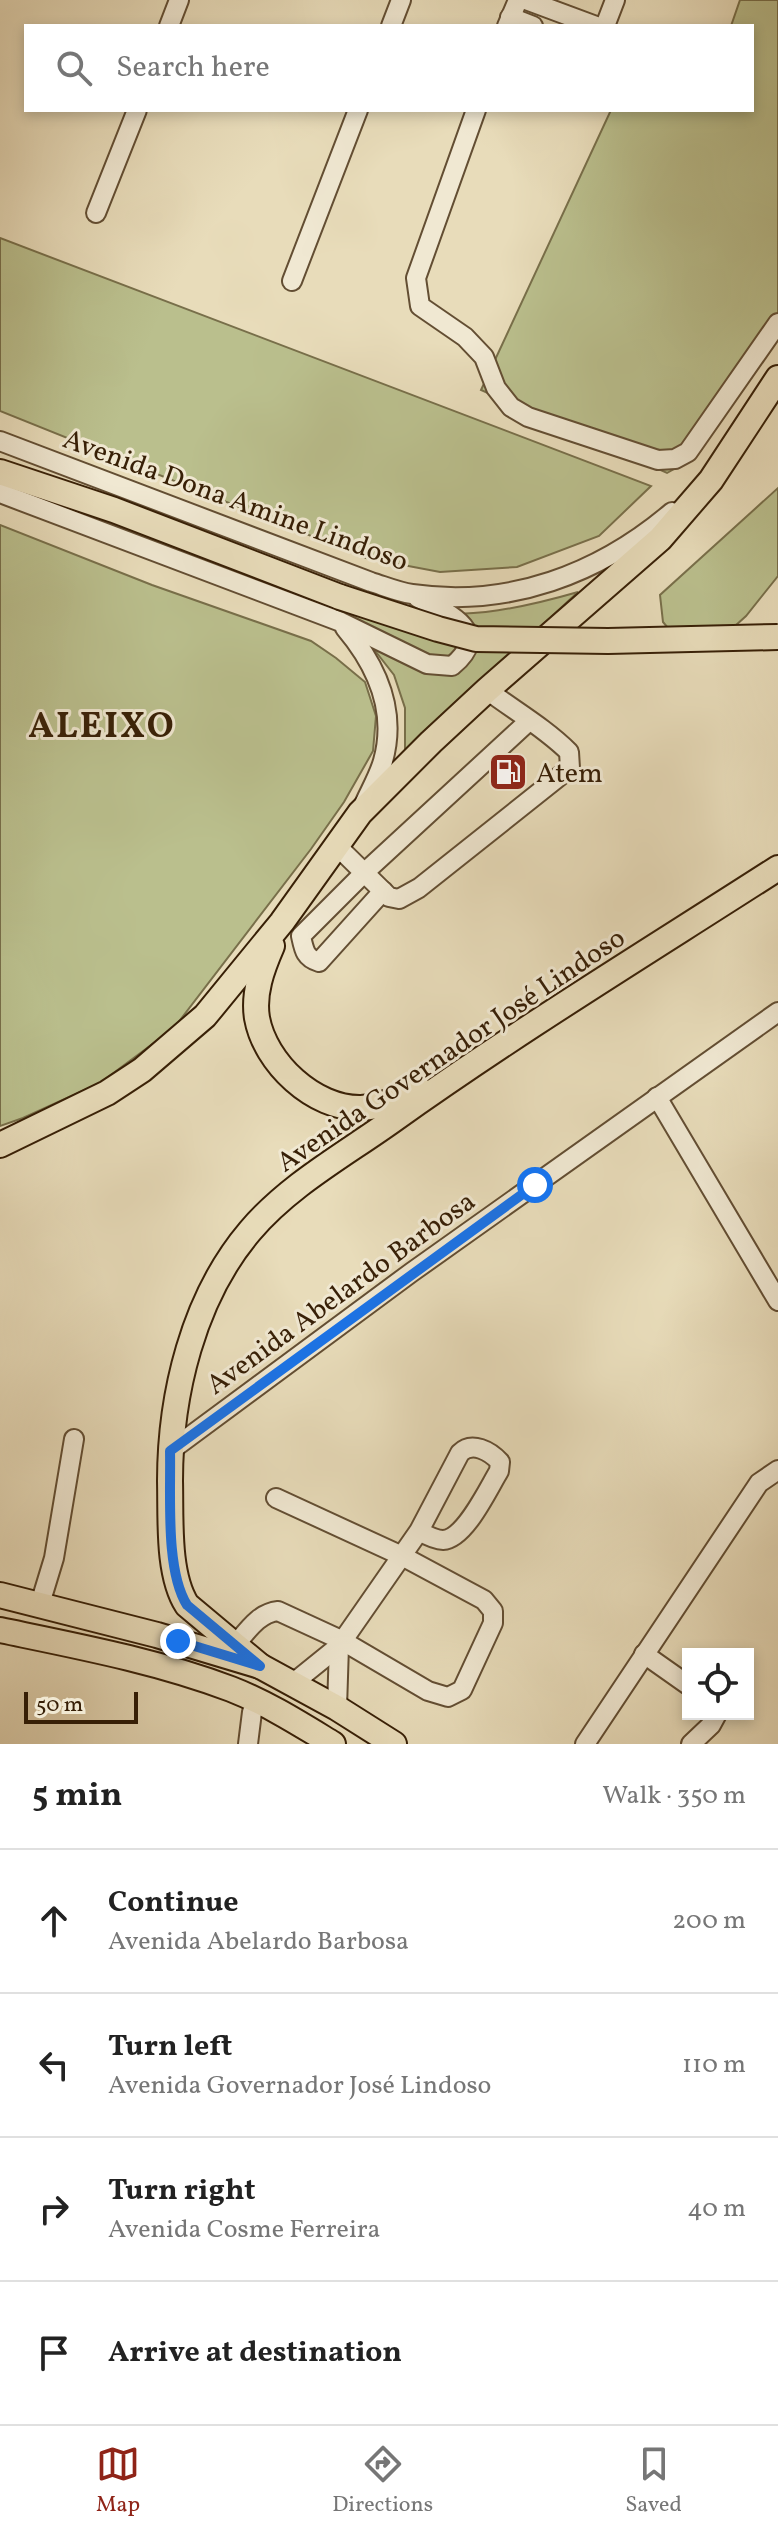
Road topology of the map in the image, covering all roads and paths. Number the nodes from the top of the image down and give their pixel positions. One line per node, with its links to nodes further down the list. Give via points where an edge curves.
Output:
1 (179, 0): 6 (street)
2 (401, 0): 7 (street)
3 (526, 0): 9 (street)
4 (614, 2): 10 (street)
5 (512, 14): 8 (street)
6 (170, 24)
7 (392, 24)
8 (530, 24)
9 (591, 24)
10 (606, 24)
11 (136, 112): 14 (street)
12 (357, 112): 15 (street)
13 (475, 112): 16 (street, via 416,278 416,293 420,306 484,357 496,388 511,407 658,460 675,459 688,452)
14 (96, 213)
15 (292, 281)
16 (778, 323)
17 (778, 378): 20 (main road)
18 (0, 441): 22 (street, Avenida Dona Amine Lindoso)
19 (0, 472): 24 (main road, bridge, via 340,597 476,639)
20 (711, 480): 22 (street, Avenida Dona Amine Lindoso, via 616,554 558,580 454,598); 25 (main road, via 660,539)
21 (0, 493): 23 (street)
22 (409, 594): 23 (street, via 457,617 464,627 466,651 452,666 427,664)
23 (341, 622): 27 (street, via 369,659 382,687 389,723 383,764)
24 (778, 637)
25 (487, 690): 26 (street); 27 (main road)
26 (529, 721): 30 (street); 31 (street, via 569,752 570,768 419,888 399,899)
27 (360, 813): 28 (main road)
28 (337, 846): 30 (street); 32 (main road)
29 (778, 868): 34 (main road, Avenida Governador José Lindoso)
30 (365, 872): 31 (street); 31 (street, via 301,936 310,959 319,962)
31 (383, 891)
32 (282, 922): 34 (main road, via 260,974 257,1018 275,1058 295,1082 332,1103 362,1108); 36 (main road, via 205,1016 153,1062 107,1093)
33 (778, 1012): 35 (street, Avenida Abelardo Barbosa)
34 (452, 1076): 39 (main road, Avenida Governador José Lindoso, via 298,1186 249,1232 196,1326)
35 (657, 1097): 37 (street); 39 (street, Avenida Abelardo Barbosa)
36 (0, 1145)
37 (778, 1301)
38 (74, 1439): 45 (street, via 54,1558)
39 (170, 1451): 48 (main road, Avenida Governador José Lindoso, via 177,1584 187,1605)
40 (778, 1470): 49 (street, via 759,1483)
41 (276, 1498): 43 (street)
42 (419, 1531): 42 (street, via 439,1541 463,1529 499,1471 493,1454 474,1447 460,1453); 43 (street)
43 (402, 1556): 47 (street); 47 (street, via 484,1600 493,1611 493,1623 462,1690 448,1697 428,1691)
44 (0, 1595): 45 (main road)
45 (40, 1604): 50 (main road)
46 (0, 1630): 53 (main road, via 150,1663)
47 (340, 1643): 48 (street, via 278,1611 267,1612); 52 (street); 54 (street)
48 (236, 1644): 50 (main road, Avenida Governador José Lindoso)
49 (644, 1654): 51 (street); 59 (street)
50 (260, 1666): 52 (main road)
51 (682, 1681)
52 (292, 1684): 54 (main road)
53 (259, 1702): 56 (street, via 252,1712); 57 (main road)
54 (337, 1708): 58 (main road)
55 (714, 1720): 60 (street)
56 (248, 1744)
57 (333, 1744)
58 (394, 1744)
59 (585, 1744)
60 (691, 1744)

